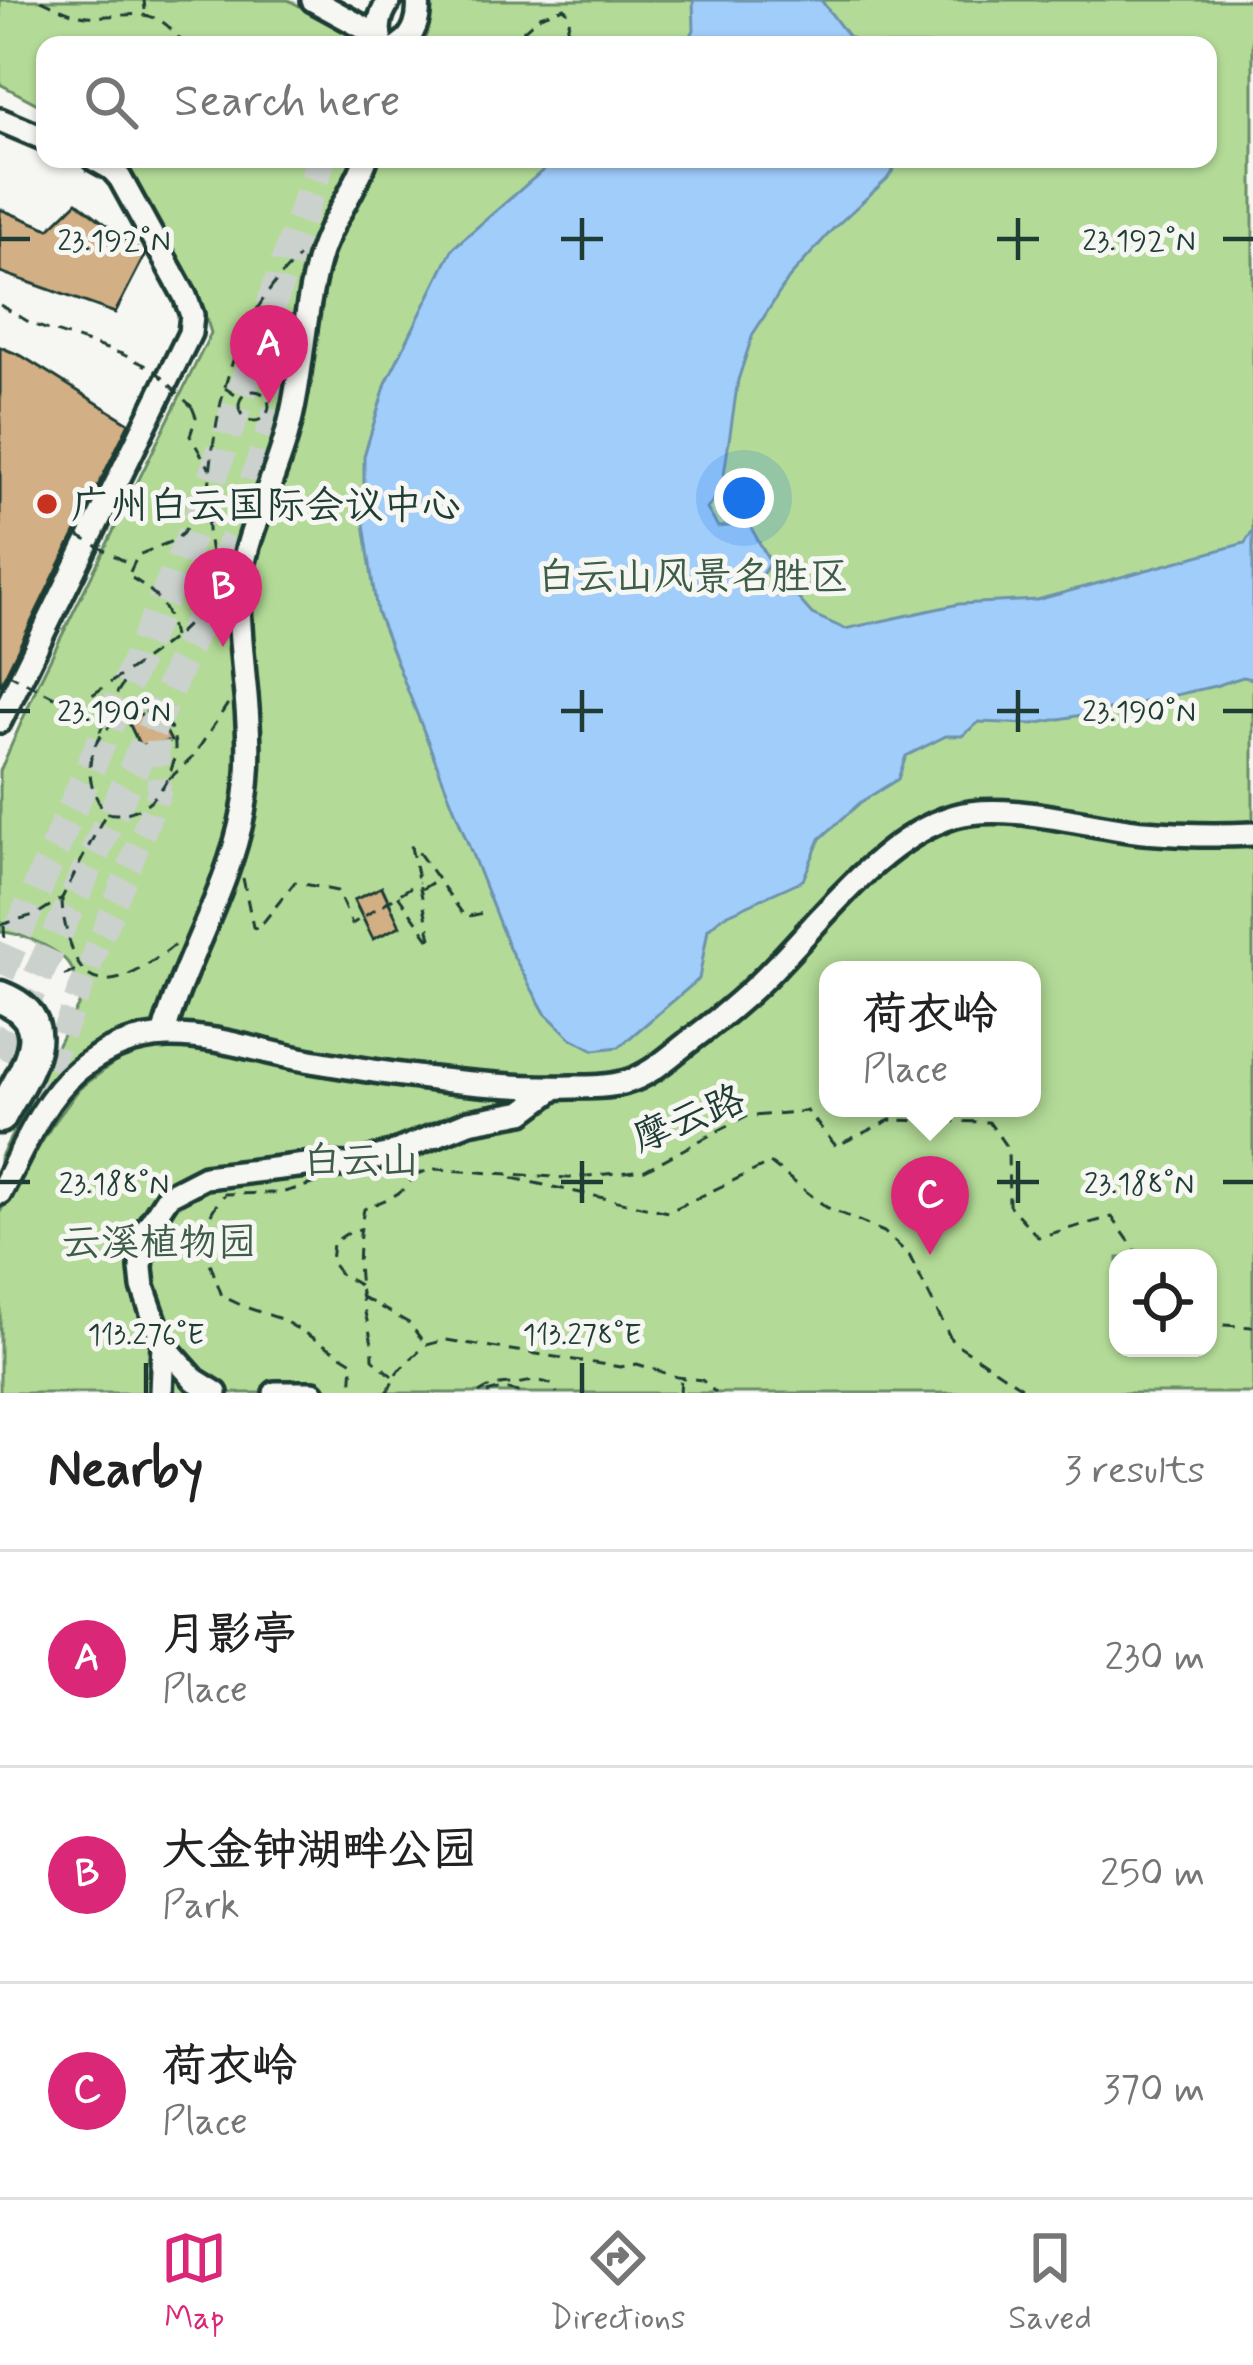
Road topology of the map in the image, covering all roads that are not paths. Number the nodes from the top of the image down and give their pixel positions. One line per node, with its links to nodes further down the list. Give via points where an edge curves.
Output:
1 (313, 0): 4 (street)
2 (390, 0): 5 (street, via 381,16)
3 (418, 0): 6 (street, via 416,25)
4 (382, 36)
5 (391, 36)
6 (402, 36)
7 (0, 119): 8 (street)
8 (36, 135)
9 (110, 168): 11 (street, via 185,296 190,333)
10 (362, 168): 14 (street, via 320,254 294,410 244,560 244,810)
11 (0, 721)
12 (1253, 834): 15 (street, via 1144,832 1004,812 950,817 882,857 772,970 656,1067 629,1082)
13 (0, 998): 16 (highway, via 28,1014 36,1037)
14 (163, 1036): 15 (street); 17 (street, via 100,1054 62,1085)
15 (555, 1088): 18 (street, via 523,1112 469,1122 390,1154 205,1177 168,1196 144,1233 141,1268)
16 (0, 1117)
17 (0, 1193)
18 (163, 1343): 19 (street); 20 (street)
19 (161, 1393)
20 (216, 1393)
21 (274, 1393): 22 (street)
22 (314, 1393)

